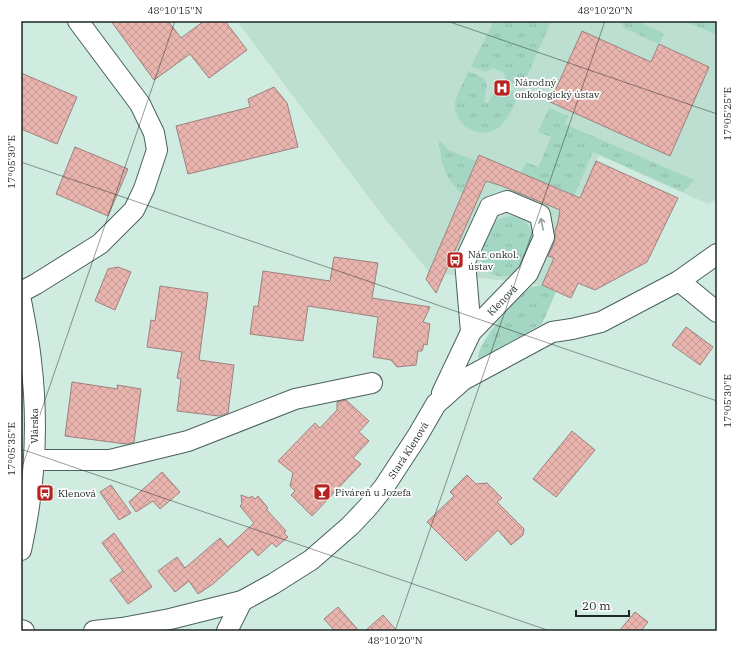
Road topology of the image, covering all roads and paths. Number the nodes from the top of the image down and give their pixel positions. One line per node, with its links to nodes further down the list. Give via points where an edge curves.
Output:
1 (78, 21): 4 (street, via 140,104 154,133 157,150 134,210 100,244)
2 (717, 254): 3 (street, Stará Klenová)
3 (679, 281): 6 (street); 9 (street, Stará Klenová, via 601,322 546,334 462,380)
4 (21, 292)
5 (21, 301): 10 (street, Vlárska, via 31,362)
6 (717, 312)
7 (471, 332): 7 (street, Klenová, one-way to 7, via 528,273 544,237 540,214 507,201 490,207 465,261); 9 (street, Klenová)
8 (372, 383): 11 (street, via 295,398 188,441 110,460)
9 (436, 404): 13 (street, Stará Klenová, via 384,487 368,507 310,560)
10 (28, 418): 11 (street, Vlárska)
11 (35, 460): 12 (street, Vlárska, via 29,512)
12 (21, 550)
13 (242, 601): 14 (street, Stará Klenová, via 170,619); 15 (street)
14 (94, 631)
15 (227, 631)

